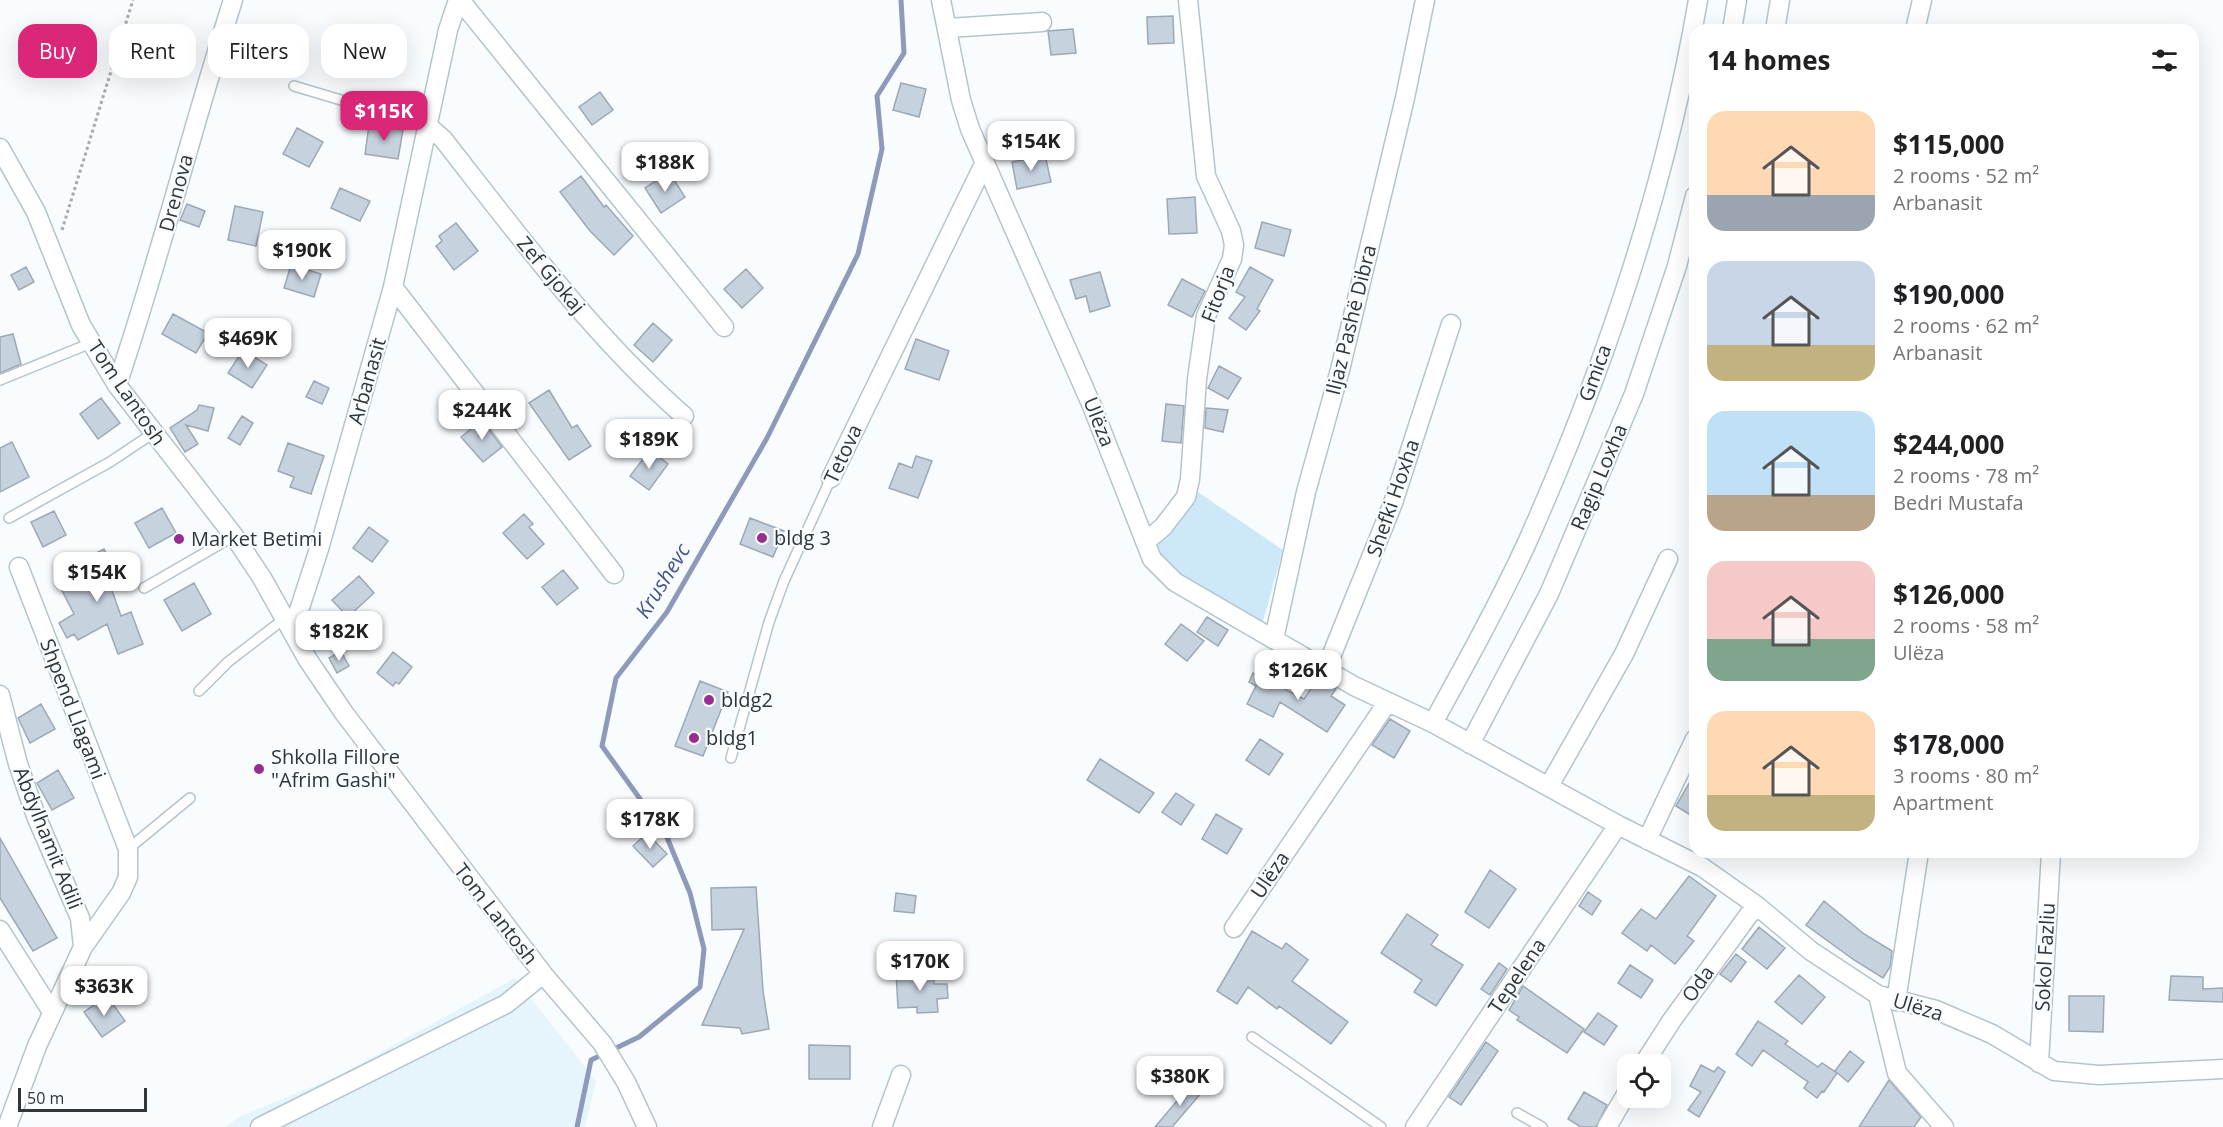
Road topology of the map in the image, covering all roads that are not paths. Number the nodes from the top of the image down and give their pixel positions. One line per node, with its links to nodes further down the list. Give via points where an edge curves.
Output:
1 (232, 0): 28 (street, Drenova, via 147,298)
2 (459, 0): 18 (street, Arbanasit, via 448,30); 25 (street, Arbanasit)
3 (941, 0): 15 (street, Ulëza)
4 (1188, 0): 34 (street, Fitorja, via 1206,176 1234,244 1232,259 1206,316 1186,497 1163,527)
5 (1425, 0): 40 (street, Iljaz Pashë Dibra)
6 (1698, 0): 11 (street, Gmica)
7 (1737, 0): 12 (street)
8 (1780, 0): 13 (street)
9 (1922, 0): 14 (street)
10 (1042, 22): 15 (street)
11 (1694, 24)
12 (1733, 24)
13 (1776, 24)
14 (1916, 24)
15 (948, 28): 20 (street, Ulëza, via 961,100)
16 (1689, 51): 45 (street, Gmica, via 1634,260 1585,402 1524,548)
17 (294, 86): 18 (lane)
18 (428, 126): 23 (street, Arbanasit); 29 (street, Zef Gjokaj, via 443,139 621,358)
19 (0, 148): 21 (street, Tom Lantosh)
20 (985, 162): 31 (street, Tetova); 34 (street, Ulëza, via 1092,406)
21 (5, 166): 26 (street, Tom Lantosh, via 36,212 81,325)
22 (1689, 219): 46 (street, Ragip Loxha, via 1677,266 1626,412 1549,594)
23 (393, 287): 37 (street); 39 (street, Arbanasit, via 325,529)
24 (1451, 324): 41 (street, Shefki Hoxha, via 1393,503)
25 (724, 327)
26 (92, 343): 27 (lane); 28 (street, Tom Lantosh)
27 (0, 380)
28 (117, 385): 30 (street, Tom Lantosh)
29 (684, 416)
30 (152, 434): 32 (lane); 33 (street, Tom Lantosh)
31 (831, 478): 48 (lane, Tetova, via 769,622)
32 (9, 518)
33 (234, 536): 38 (lane); 39 (street, Tom Lantosh)
34 (1145, 542): 40 (street, Ulëza, via 1152,559 1175,582)
35 (1668, 559): 49 (street, via 1624,654)
36 (19, 567): 53 (street, Shpend Llagami)
37 (614, 574)
38 (144, 588)
39 (288, 626): 42 (lane, via 228,662); 60 (street, Tom Lantosh, via 344,713)
40 (1274, 639): 41 (street, Ulëza)
41 (1326, 669): 44 (street, Ulëza)
42 (199, 691)
43 (0, 695): 59 (street, Abdylhamit Adili, via 36,816 80,918)
44 (1387, 703): 45 (street, Ulëza); 57 (street, Ulëza)
45 (1433, 723): 46 (street, Ulëza)
46 (1470, 744): 49 (street, Ulëza)
47 (1689, 752): 52 (street)
48 (731, 758)
49 (1549, 786): 51 (street, Ulëza)
50 (190, 798): 53 (lane)
51 (1618, 825): 52 (street, Ulëza); 77 (street, Tepelena)
52 (1647, 840): 56 (street, Ulëza, via 1702,867)
53 (128, 849): 59 (street, Shpend Llagami, via 128,877 121,893)
54 (1918, 858): 62 (street)
55 (2051, 858): 66 (street, Sokol Fazliu)
56 (1756, 905): 61 (street, Ulëza, via 1811,951); 65 (street, Oda)
57 (1234, 928)
58 (0, 930): 63 (street)
59 (83, 947): 63 (street, Shpend Llagami)
60 (543, 974): 73 (street, Tom Lantosh, via 506,1004); 74 (street, via 602,1043)
61 (1878, 995): 62 (street, Ulëza); 71 (street, via 1897,1073)
62 (1896, 1001): 66 (street, Ulëza, via 1936,1010 1983,1030)
63 (52, 1012): 72 (street, Shpend Llagami)
64 (1252, 1037): 76 (lane)
65 (1650, 1054)
66 (2039, 1063): 67 (street, Ulëza, via 2054,1071 2099,1075)
67 (2223, 1069)
68 (901, 1075): 75 (street)
69 (1618, 1108): 79 (street)
70 (1517, 1113): 78 (lane)
71 (1941, 1126)
72 (7, 1127)
73 (260, 1127)
74 (647, 1127)
75 (882, 1127)
76 (1381, 1127)
77 (1415, 1127)
78 (1542, 1127)
79 (1607, 1127)

